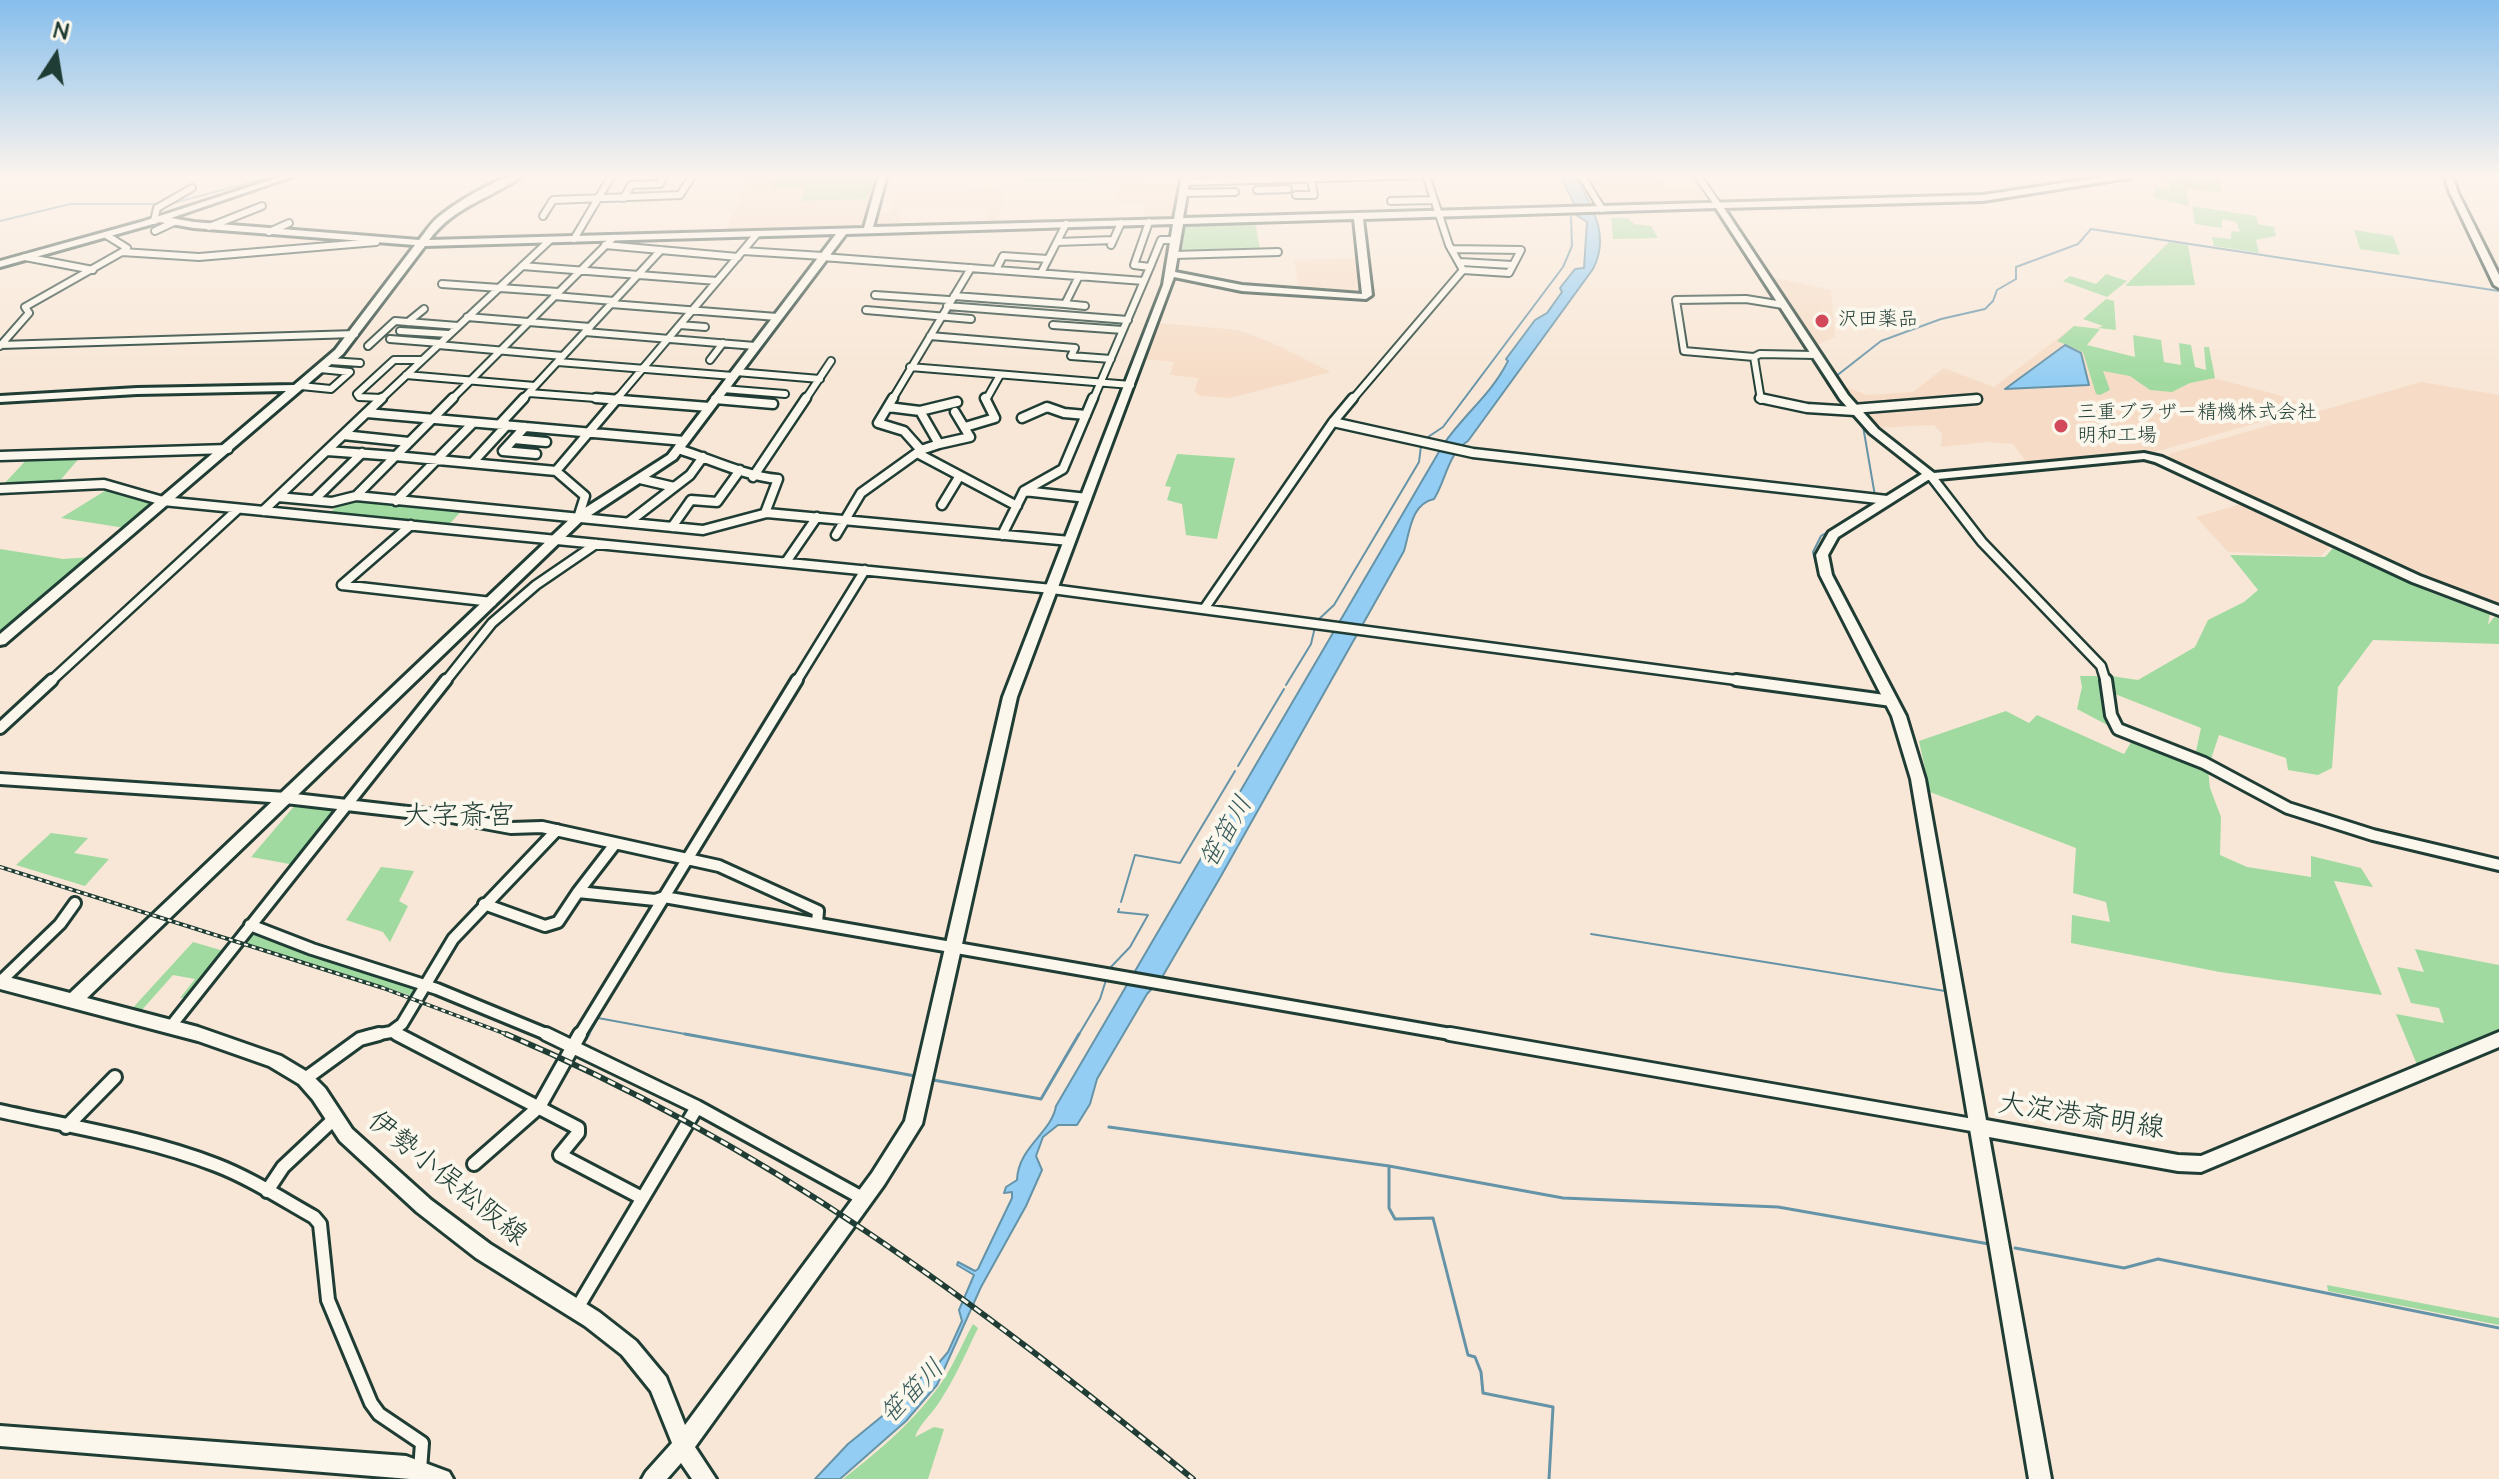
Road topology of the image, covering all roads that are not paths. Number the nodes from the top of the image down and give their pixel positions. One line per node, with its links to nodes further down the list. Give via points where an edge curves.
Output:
1 (73, 244): 24 (street)
2 (121, 244): 20 (street, via 127,248)
3 (352, 244): 20 (street, via 199,257)
4 (421, 244): 68 (street)
5 (546, 244): 28 (street)
6 (607, 244): 33 (street)
7 (622, 244): 19 (street)
8 (748, 244): 22 (street)
9 (832, 244): 25 (street)
10 (1056, 244): 26 (street)
11 (1141, 244): 30 (street, via 1134,265)
12 (1159, 244): 30 (street)
13 (1175, 244): 23 (street)
14 (1361, 244): 36 (street, via 1367,295 1363,297 1242,288)
15 (1449, 244): 18 (street)
16 (1743, 244): 49 (street)
17 (2479, 244): 42 (street)
18 (1451, 249): 29 (street); 29 (street, via 1523,247 1512,265)
19 (661, 250): 22 (street); 37 (street)
20 (122, 252): 32 (street)
21 (1278, 252): 23 (street)
22 (740, 254): 25 (street); 39 (street)
23 (1174, 255): 36 (street)
24 (25, 257): 27 (street); 32 (street)
25 (822, 257): 31 (street); 56 (street)
26 (1048, 259): 34 (street, via 1003,256); 35 (street)
27 (0, 264)
28 (522, 266): 33 (street); 43 (street)
29 (1461, 266): 118 (street)
30 (1150, 267): 40 (street)
31 (971, 268): 34 (street); 46 (street)
32 (93, 270): 75 (street, via 25,307 29,313)
33 (580, 270): 37 (street); 44 (street)
34 (996, 270): 35 (street)
35 (1041, 273): 38 (street)
36 (1172, 274): 99 (street)
37 (639, 275): 39 (street); 47 (street)
38 (1079, 276): 40 (street); 48 (street)
39 (717, 281): 52 (street)
40 (1144, 281): 58 (street)
41 (442, 284): 43 (street)
42 (2499, 285)
43 (499, 288): 44 (street); 55 (street)
44 (556, 294): 47 (street); 60 (street)
45 (875, 295): 46 (street)
46 (950, 301): 48 (street); 54 (street); 58 (street)
47 (613, 302): 52 (street); 65 (street)
48 (1065, 304): 50 (street)
49 (1783, 305): 79 (street); 81 (street, via 1746,299 1676,300 1684,351)
50 (1085, 306)
51 (424, 309): 59 (street)
52 (692, 310): 56 (street); 61 (street)
53 (866, 310): 54 (street)
54 (940, 316): 57 (street); 70 (street)
55 (467, 317): 60 (street); 63 (street)
56 (777, 317): 77 (street)
57 (971, 319)
58 (1128, 320): 66 (street)
59 (408, 322): 63 (street); 76 (street, via 395,321)
60 (528, 322): 65 (street); 78 (street)
61 (680, 325): 64 (street); 72 (street)
62 (1053, 325): 66 (street)
63 (458, 326): 69 (street)
64 (705, 327)
65 (587, 330): 72 (street); 82 (street)
66 (1123, 330): 83 (street)
67 (400, 331): 69 (street)
68 (355, 334): 75 (street); 86 (street)
69 (449, 334): 74 (street)
70 (930, 336): 83 (street, via 1075,348 1071,356); 89 (street)
71 (390, 339): 74 (street)
72 (668, 339): 73 (street); 90 (street)
73 (723, 343): 77 (street); 85 (street)
74 (439, 344): 78 (street); 84 (street)
75 (0, 346)
76 (368, 346)
77 (755, 346): 93 (street)
78 (500, 351): 82 (street); 97 (street)
79 (1815, 355): 81 (street); 112 (street)
80 (946, 357): 92 (street)
81 (1754, 357): 112 (street, via 1760,400)
82 (560, 359): 90 (street); 101 (street)
83 (1111, 359): 98 (street)
84 (422, 360): 94 (street); 103 (street, via 394,360 357,394)
85 (710, 360)
86 (330, 361): 88 (street); 91 (street)
87 (831, 361): 96 (street)
88 (360, 363)
89 (910, 367): 92 (street); 110 (street)
90 (643, 368): 93 (street); 107 (street)
91 (320, 369): 100 (street); 100 (street, via 350,372 331,389)
92 (938, 369): 95 (street)
93 (734, 374): 96 (street); 104 (street)
94 (406, 375): 97 (street); 103 (street)
95 (1000, 375): 98 (street); 122 (street, via 985,399 995,418)
96 (820, 379): 143 (street)
97 (470, 381): 101 (street); 117 (street)
98 (1101, 382): 99 (street); 115 (street)
99 (1131, 385): 151 (street)
100 (300, 387): 105 (street); 130 (street)
101 (532, 390): 107 (street); 120 (street)
102 (785, 394): 104 (street)
103 (382, 398): 114 (street)
104 (716, 398): 107 (street); 109 (street); 129 (street)
105 (0, 399)
106 (1977, 399): 112 (street)
107 (616, 400): 123 (street)
108 (957, 402): 111 (street)
109 (773, 404)
110 (888, 407): 111 (street); 132 (street, via 878,423 892,424 918,440)
111 (920, 411): 128 (street)
112 (1851, 411): 142 (street)
113 (955, 412): 122 (street)
114 (367, 413): 117 (street); 124 (street)
115 (1086, 415): 116 (street, via 1047,407); 148 (street, via 1061,472)
116 (1022, 418)
117 (432, 419): 119 (street); 126 (street)
118 (1333, 422): 152 (street, via 1470,453); 176 (street)
119 (473, 423): 120 (street); 138 (street)
120 (503, 425): 121 (street); 139 (street)
121 (525, 427): 123 (street); 125 (street)
122 (965, 427): 128 (street, via 970,437)
123 (588, 433): 129 (street); 141 (street)
124 (343, 435): 126 (street); 131 (street)
125 (514, 439): 127 (street); 134 (street, via 503,451)
126 (409, 442): 136 (street)
127 (546, 442)
128 (939, 444): 132 (street)
129 (681, 445): 137 (street); 145 (street)
130 (228, 449): 135 (street); 154 (street)
131 (327, 451): 133 (street); 150 (street)
132 (920, 452): 144 (street); 163 (street, via 861,493)
133 (362, 453): 136 (street); 153 (street)
134 (536, 454)
135 (0, 456)
136 (395, 456): 138 (street); 149 (street)
137 (703, 457): 140 (street); 146 (street)
138 (436, 460): 139 (street); 155 (street)
139 (472, 463): 141 (street)
140 (740, 470): 143 (street); 166 (street, via 717,502 691,500)
141 (556, 471): 162 (street, via 585,496)
142 (1931, 476): 152 (street); 177 (street, via 2150,456 2416,579); 187 (street, via 1982,542 2101,666 2118,729 2204,763 2298,812)
143 (753, 477): 160 (street, via 778,479)
144 (959, 477): 156 (street); 157 (street)
145 (640, 479): 146 (street); 162 (street)
146 (674, 487): 164 (street)
147 (0, 489): 154 (street, via 104,484)
148 (1024, 491): 151 (street); 157 (street)
149 (356, 496): 153 (street); 155 (street)
150 (278, 497): 153 (street); 159 (street)
151 (1087, 498): 170 (street)
152 (1879, 499): 179 (street, via 1836,532 1822,555 1831,594)
153 (314, 500)
154 (163, 501): 158 (street); 178 (street)
155 (396, 501): 162 (street)
156 (942, 505)
157 (1017, 506): 168 (street)
158 (238, 509): 159 (street); 180 (street)
159 (263, 511): 165 (street)
160 (765, 513): 161 (street); 166 (street, via 708,530)
161 (817, 517): 163 (street); 172 (street)
162 (578, 518): 164 (street); 169 (street)
163 (844, 520): 167 (street); 168 (street)
164 (629, 522): 166 (street)
165 (411, 525): 169 (street); 175 (street, via 342,585)
166 (672, 527)
167 (836, 535)
168 (1002, 535): 170 (street)
169 (557, 540): 171 (street); 175 (street)
170 (1070, 541): 174 (street)
171 (596, 544): 172 (street); 183 (street, via 495,620)
172 (786, 562): 173 (street)
173 (865, 570): 174 (street); 186 (street)
174 (1052, 589): 176 (street); 194 (street, via 1010,697)
175 (492, 602): 182 (street)
176 (1204, 609): 179 (street)
177 (2499, 611)
178 (0, 641)
179 (1887, 700): 209 (street, via 1906,730 1918,779)
180 (0, 728)
181 (0, 779): 182 (street)
182 (286, 798): 183 (street); 197 (street)
183 (349, 804): 184 (street); 193 (street)
184 (557, 830): 185 (street); 191 (street)
185 (615, 844): 186 (street); 188 (street)
186 (688, 859): 189 (street); 192 (street, via 719,866 818,911)
187 (2499, 865)
188 (578, 892): 189 (street); 191 (street, via 558,922 545,926)
189 (664, 897): 192 (street); 201 (street)
190 (75, 903): 195 (street)
191 (484, 904): 196 (street, via 439,958)
192 (817, 923): 194 (street)
193 (250, 925): 196 (street); 198 (street)
194 (954, 947): 209 (street); 213 (street, via 913,1124)
195 (0, 982): 197 (street, 伊勢小俣松阪線)
196 (426, 987): 199 (street); 201 (street)
197 (72, 1002): 198 (street, 伊勢小俣松阪線)
198 (171, 1026): 203 (street, 伊勢小俣松阪線, via 242,1048)
199 (393, 1032): 203 (street, via 360,1039); 204 (street)
200 (2499, 1039): 209 (street, 大淀港斎明線, via 2201,1164)
201 (573, 1045): 204 (street); 205 (street)
202 (115, 1077): 208 (street)
203 (305, 1079): 207 (street, 伊勢小俣松阪線)
204 (539, 1107): 210 (street); 212 (street, via 578,1128 560,1155)
205 (697, 1107): 212 (street); 213 (street)
206 (0, 1111): 208 (street)
207 (333, 1120): 211 (street, via 293,1156); 214 (street, 伊勢小俣松阪線, via 457,1231)
208 (66, 1127): 211 (street, via 148,1143 212,1163)
209 (1981, 1127): 221 (street, 大淀港斎明線)
210 (474, 1164)
211 (267, 1191): 217 (street, via 320,1224 334,1315 371,1403 422,1443)
212 (642, 1198): 214 (street)
213 (864, 1199): 216 (street)
214 (576, 1310): 216 (street, 伊勢小俣松阪線, via 613,1333 649,1369 664,1393)
215 (0, 1436): 217 (street)
216 (683, 1446): 219 (street); 220 (street, 伊勢小俣松阪線)
217 (420, 1470): 218 (street)
218 (442, 1479)
219 (653, 1479)
220 (705, 1479)
221 (2040, 1479)

